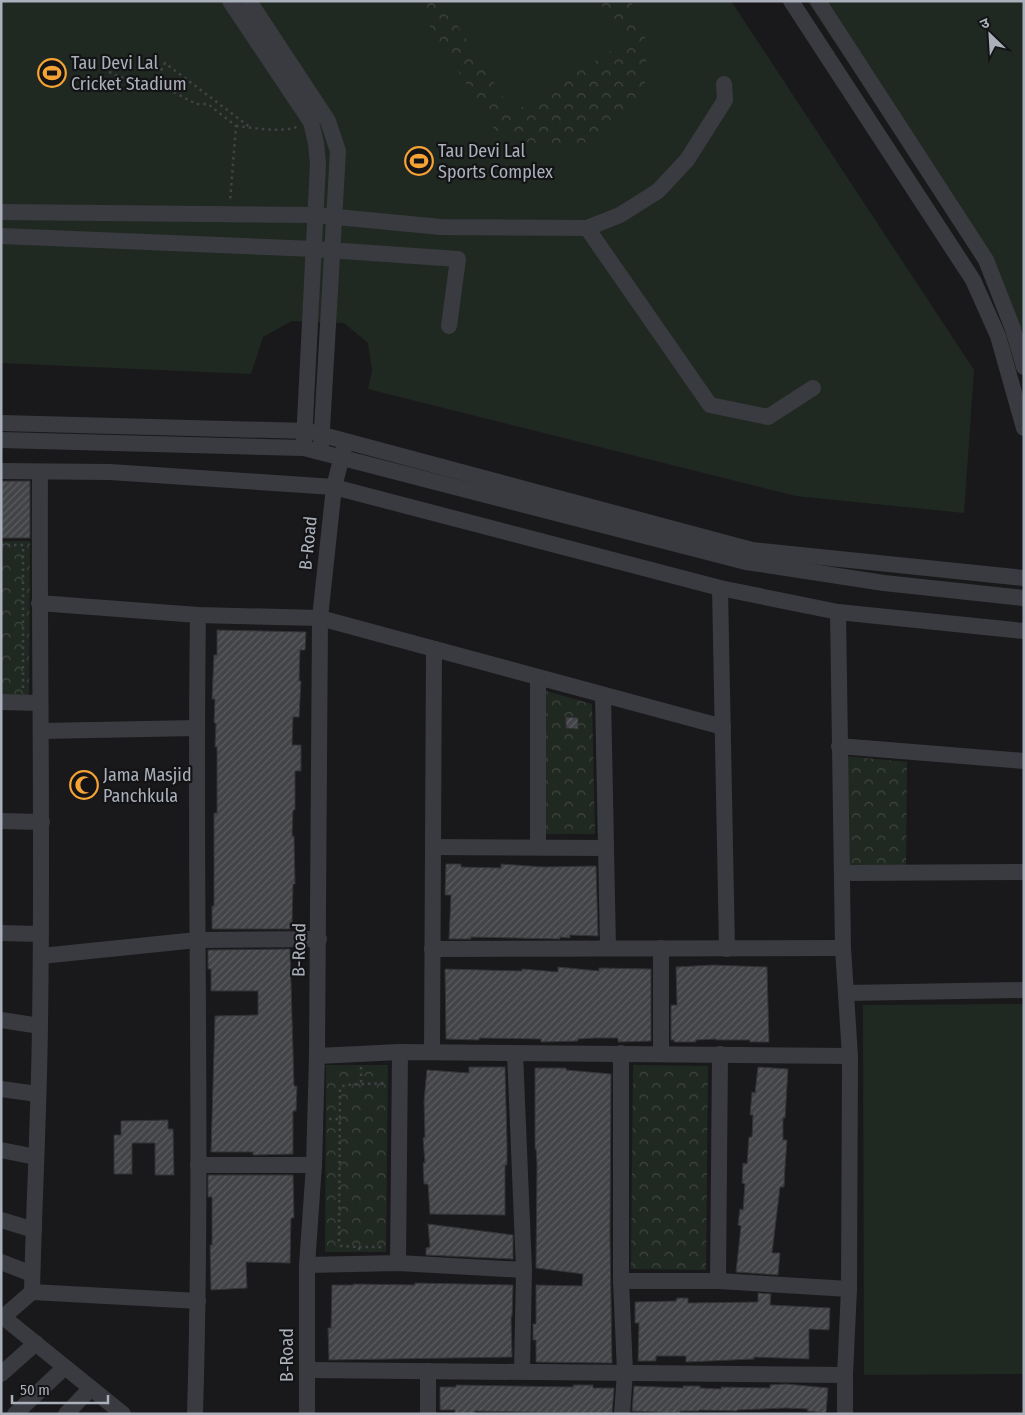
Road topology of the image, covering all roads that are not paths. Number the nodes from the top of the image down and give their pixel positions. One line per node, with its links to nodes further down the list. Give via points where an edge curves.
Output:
1 (230, 1): 7 (street, via 311,122 318,164)
2 (249, 1): 8 (street, via 328,121 338,151)
3 (791, 1): 17 (street, via 973,280 998,336)
4 (818, 1): 14 (street, via 986,260)
5 (724, 84): 9 (street, via 725,100 687,160 664,185 620,215)
6 (1, 212): 7 (street)
7 (316, 216): 8 (street); 11 (street)
8 (334, 217): 9 (street, via 441,227); 12 (street)
9 (587, 228): 15 (street, via 710,406 768,417)
10 (1, 236): 11 (street)
11 (314, 248): 12 (street); 18 (street)
12 (332, 251): 13 (street, via 458,259); 19 (street)
13 (449, 326)
14 (1024, 367)
15 (814, 388)
16 (1, 423): 18 (street)
17 (1024, 428)
18 (305, 431): 19 (street); 22 (street)
19 (322, 435): 21 (street); 23 (street)
20 (1, 440): 22 (street)
21 (346, 441): 24 (street, B-Road); 28 (street, via 752,550)
22 (304, 448): 23 (street)
23 (320, 452): 24 (street)
24 (342, 458): 27 (street, B-Road); 30 (street, via 746,562 884,583)
25 (1, 470): 26 (street)
26 (40, 472): 27 (street, via 110,472); 31 (street)
27 (334, 487): 29 (street); 34 (street, B-Road)
28 (1024, 578)
29 (720, 588): 32 (street); 41 (street)
30 (1024, 598)
31 (39, 604): 33 (street); 40 (street)
32 (838, 612): 35 (street); 44 (street)
33 (198, 615): 34 (street); 42 (street)
34 (320, 618): 36 (street); 56 (street, B-Road)
35 (1024, 631)
36 (434, 649): 37 (street); 48 (street)
37 (538, 678): 38 (street); 49 (street)
38 (603, 695): 41 (street); 50 (street)
39 (1, 702): 40 (street)
40 (40, 703): 43 (street)
41 (723, 727): 61 (street)
42 (196, 728): 43 (street); 55 (street)
43 (41, 730): 47 (street)
44 (839, 746): 45 (street); 52 (street)
45 (1024, 761)
46 (1, 821): 47 (street)
47 (42, 822): 54 (street)
48 (433, 847): 49 (street); 60 (street)
49 (538, 847): 50 (street)
50 (606, 848): 57 (street)
51 (1024, 872): 52 (street)
52 (843, 873): 59 (street)
53 (1, 933): 54 (street)
54 (41, 934): 62 (street)
55 (197, 940): 56 (street); 62 (street); 79 (street)
56 (319, 940): 73 (street, B-Road)
57 (608, 948): 58 (street); 60 (street)
58 (661, 948): 61 (street); 71 (street)
59 (843, 948): 61 (street); 64 (street)
60 (432, 949): 68 (street)
61 (727, 949)
62 (41, 956): 66 (street)
63 (1024, 990): 64 (street)
64 (846, 994): 74 (street)
65 (1, 1020): 66 (street)
66 (40, 1026): 76 (street)
67 (400, 1052): 68 (street); 73 (street); 84 (street)
68 (432, 1052): 69 (street)
69 (515, 1052): 70 (street); 86 (street)
70 (621, 1053): 71 (street); 88 (street)
71 (661, 1054): 72 (street)
72 (720, 1054): 74 (street); 89 (street)
73 (318, 1056): 80 (street, B-Road)
74 (850, 1056): 90 (street)
75 (1, 1089): 76 (street)
76 (38, 1094): 78 (street)
77 (1, 1150): 78 (street)
78 (36, 1157): 82 (street)
79 (198, 1165): 80 (street); 92 (street)
80 (314, 1165): 85 (street, B-Road)
81 (1, 1220): 82 (street)
82 (34, 1230): 87 (street)
83 (1, 1262): 87 (street)
84 (398, 1264): 85 (street); 86 (street)
85 (308, 1265): 96 (street, B-Road)
86 (524, 1270): 98 (street)
87 (32, 1274): 91 (street)
88 (620, 1281): 89 (street); 99 (street)
89 (718, 1281): 90 (street)
90 (849, 1288): 101 (street)
91 (32, 1292): 92 (street); 93 (street)
92 (198, 1301): 106 (street)
93 (2, 1318): 94 (street)
94 (36, 1343): 95 (street); 100 (street)
95 (65, 1366): 102 (street); 104 (street)
96 (307, 1370): 97 (street); 107 (street, B-Road)
97 (428, 1371): 98 (street); 108 (street)
98 (522, 1371): 99 (street)
99 (625, 1372): 101 (street); 109 (street)
100 (1, 1374)
101 (845, 1375): 110 (street)
102 (91, 1388): 103 (street); 105 (street)
103 (120, 1413)
104 (15, 1414)
105 (66, 1414)
106 (195, 1414)
107 (307, 1414)
108 (428, 1414)
109 (622, 1414)
110 (845, 1414)

